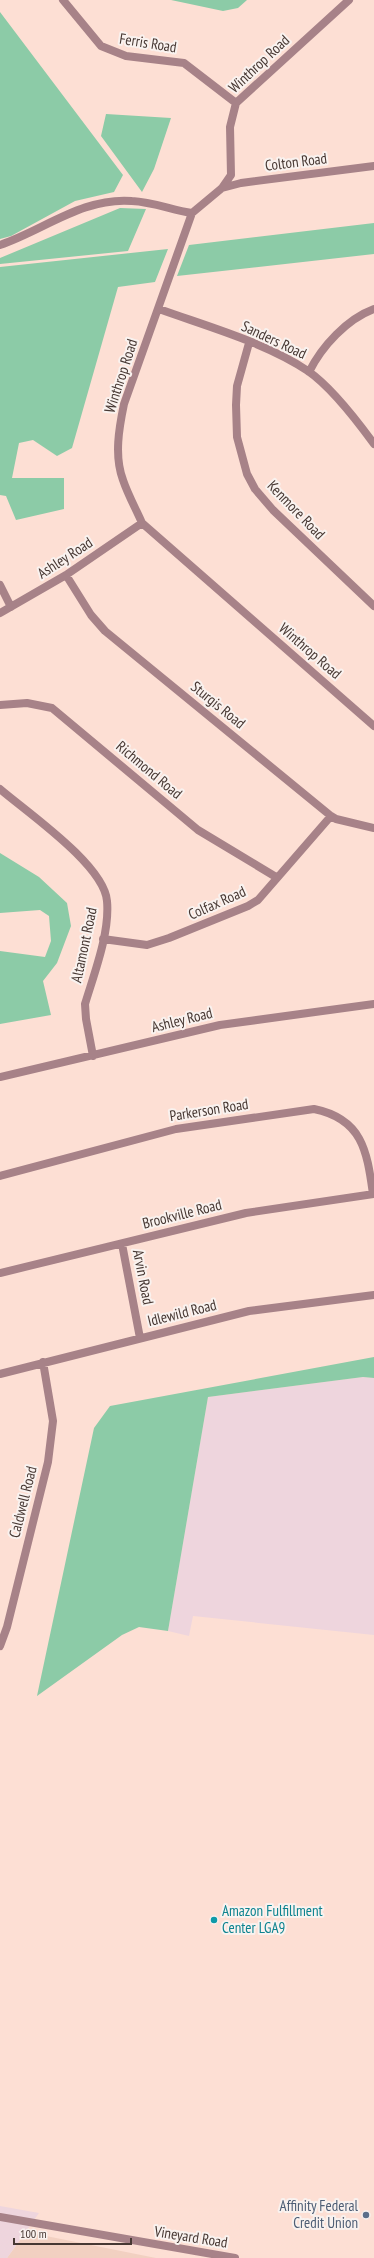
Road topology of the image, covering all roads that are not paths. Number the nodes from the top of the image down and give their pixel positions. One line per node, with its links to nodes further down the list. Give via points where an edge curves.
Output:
1 (63, 0): 3 (street, Ferris Road, via 101,46 126,56 184,63)
2 (349, 0): 3 (street, Winthrop Road)
3 (236, 103): 5 (street, Winthrop Road, via 230,127 231,175)
4 (374, 166): 5 (street, Colton Road, via 241,183)
5 (222, 188): 6 (street, Winthrop Road)
6 (192, 213): 7 (street, via 132,200 91,205); 8 (street, Winthrop Road)
7 (0, 245)
8 (159, 309): 10 (street, Sanders Road); 13 (street, Winthrop Road, via 124,404 119,430 121,475)
9 (374, 309): 11 (street, via 367,311 337,334)
10 (249, 343): 11 (street, Sanders Road, via 272,351); 17 (street, Kenmore Road, via 237,386 236,405 237,437 247,474 255,489 273,510)
11 (309, 372): 12 (street, Sanders Road, via 356,419)
12 (374, 444)
13 (142, 523): 14 (street, Ashley Road); 20 (street, Winthrop Road)
14 (66, 575): 16 (street, Ashley Road); 22 (street, Sturgis Road, via 90,615 105,631)
15 (0, 585): 16 (street)
16 (12, 606): 18 (street, Ashley Road)
17 (374, 606)
18 (0, 613)
19 (0, 705): 24 (street, Richmond Road, via 27,702 52,708 198,830)
20 (374, 726)
21 (0, 789): 25 (street, Altamont Road, via 85,861 96,874 105,888 107,901)
22 (331, 816): 23 (street, Sturgis Road); 24 (street, Colfax Road)
23 (374, 828)
24 (276, 877): 25 (street, Colfax Road, via 258,900 248,906 169,938 147,945)
25 (103, 939): 27 (street, Altamont Road, via 85,1004)
26 (374, 1004): 27 (street, Ashley Road, via 220,1025)
27 (93, 1056): 28 (street, Ashley Road)
28 (0, 1077)
29 (0, 1176): 30 (street, Parkerson Road, via 176,1129 314,1109 336,1116 348,1124 358,1136 365,1149)
30 (373, 1194): 31 (street, Brookville Road, via 246,1213)
31 (122, 1244): 32 (street, Brookville Road); 34 (street, Arvin Road)
32 (0, 1273)
33 (374, 1294): 34 (street, Idlewild Road, via 249,1311)
34 (140, 1338): 35 (street, Idlewild Road)
35 (43, 1362): 36 (street, Idlewild Road); 37 (street, Caldwell Road, via 53,1421 48,1462)
36 (0, 1374)
37 (0, 1646)
38 (0, 2217): 39 (street, Vineyard Road)
39 (235, 2258)

